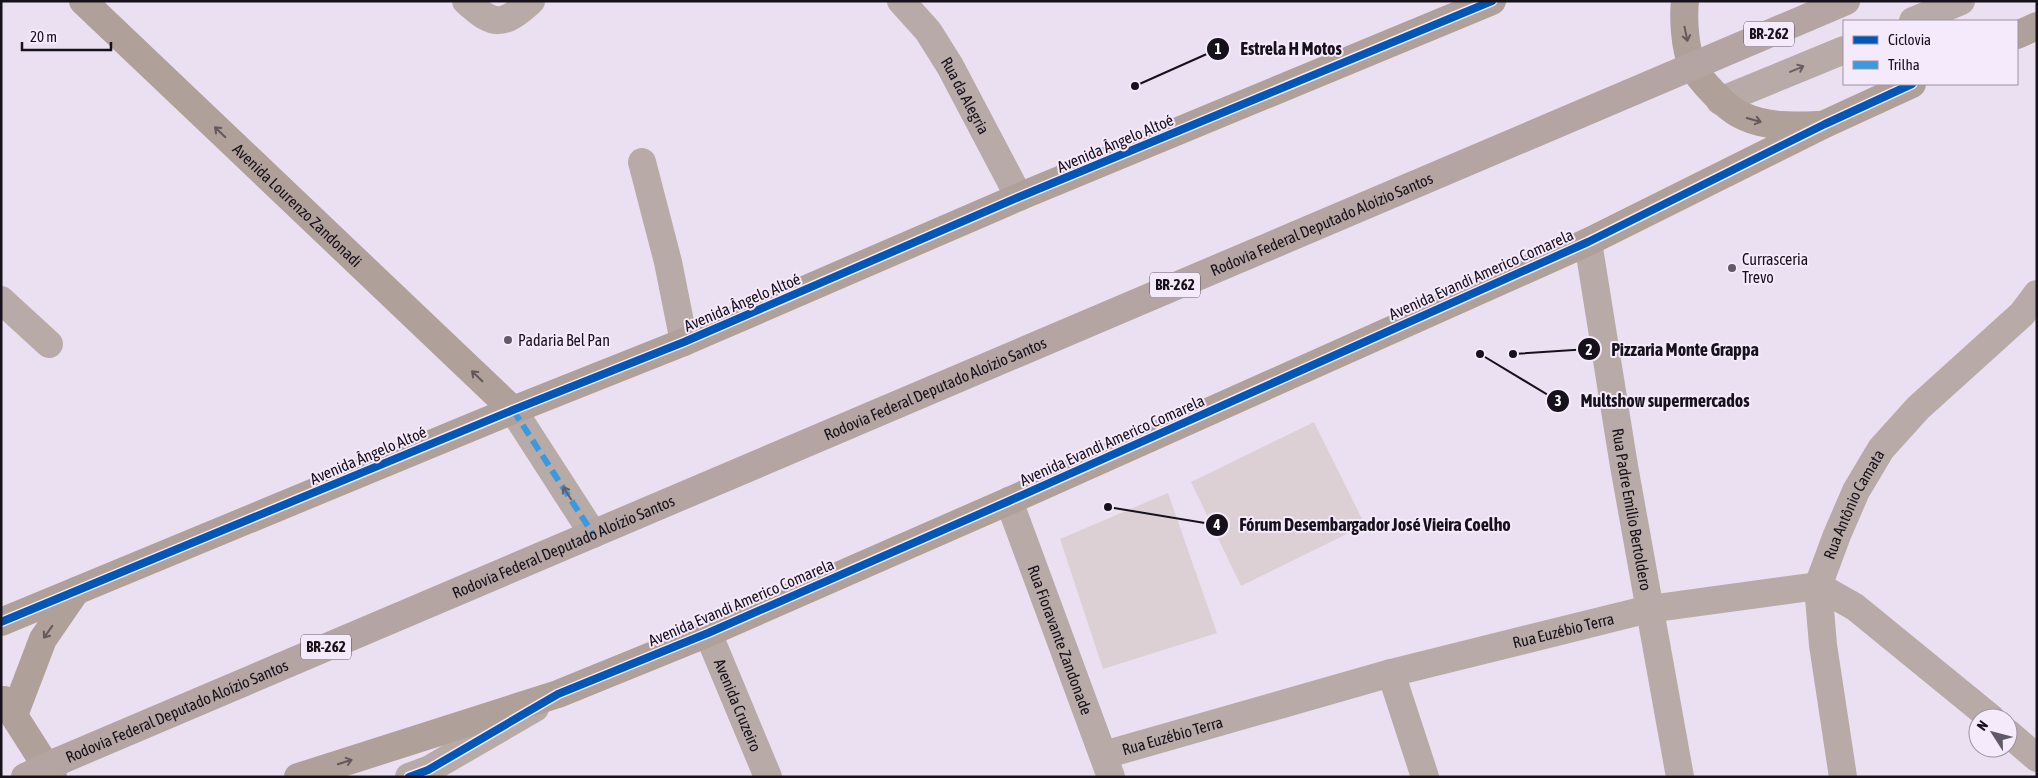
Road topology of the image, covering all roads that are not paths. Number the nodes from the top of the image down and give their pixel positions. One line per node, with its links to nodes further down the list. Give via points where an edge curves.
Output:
1 (83, 1): 24 (street, Avenida Lourenzo Zandonadi, one-way to 1)
2 (466, 1): 3 (street, via 491,19 503,21)
3 (531, 1)
4 (901, 1): 18 (street, Rua da Alegria, via 928,31 950,66)
5 (1492, 1): 18 (street, Avenida Ângelo Altoé)
6 (1685, 1): 13 (street, one-way to 13, via 1683,21)
7 (1846, 1): 13 (highway, Rodovia Federal Deputado Aloízio Santos / BR-262)
8 (1961, 1): 9 (street)
9 (1915, 20)
10 (2037, 26): 11 (street)
11 (2018, 35)
12 (1843, 50): 15 (street, one-way to 12)
13 (1692, 66): 15 (street); 26 (highway, Rodovia Federal Deputado Aloízio Santos / BR-262)
14 (1910, 85): 16 (street, Avenida Evandi Americo Comarela)
15 (1720, 101): 16 (street, one-way to 16, via 1742,116 1767,124)
16 (1825, 124): 19 (street, Avenida Evandi Americo Comarela)
17 (642, 162): 22 (street, via 668,262)
18 (1019, 197): 22 (street, Avenida Ângelo Altoé)
19 (1588, 242): 25 (street, Avenida Evandi Americo Comarela); 29 (street, Rua Padre Emílio Bertoldero)
20 (2037, 294): 27 (street, Rua Antônio Camata, via 2022,314 1918,408 1881,449 1856,491)
21 (1, 300): 23 (street)
22 (684, 342): 24 (street, Avenida Ângelo Altoé)
23 (49, 344)
24 (513, 410): 26 (street, one-way to 24); 28 (street, Avenida Ângelo Altoé)
25 (1008, 502): 31 (street, Avenida Evandi Americo Comarela); 38 (street, Rua Fioravante Zandonade)
26 (593, 534): 39 (highway, Rodovia Federal Deputado Aloízio Santos / BR-262)
27 (1818, 586): 29 (street, Rua Euzébio Terra); 35 (street, via 1855,607); 46 (street, Rua Antônio Camata, via 1823,645)
28 (76, 591): 30 (street, Avenida Ângelo Altoé); 34 (street, one-way to 34, via 43,639)
29 (1649, 609): 32 (street, Rua Euzébio Terra); 45 (street, Rua Padre Emílio Bertoldero)
30 (1, 622)
31 (708, 632): 33 (street, Avenida Evandi Americo Comarela); 43 (street, Avenida Cruzeiro)
32 (1391, 672): 38 (street, Rua Euzébio Terra); 44 (street)
33 (558, 694): 41 (street, one-way to 33); 42 (street, Avenida Evandi Americo Comarela, via 428,770)
34 (7, 705): 39 (street)
35 (1979, 708)
36 (2018, 742): 37 (street)
37 (2037, 758)
38 (1108, 766)
39 (56, 769): 40 (highway, Rodovia Federal Deputado Aloízio Santos / BR-262, bridge)
40 (25, 777)
41 (298, 777)
42 (409, 777)
43 (768, 777)
44 (1425, 777)
45 (1680, 777)
46 (1844, 777)

